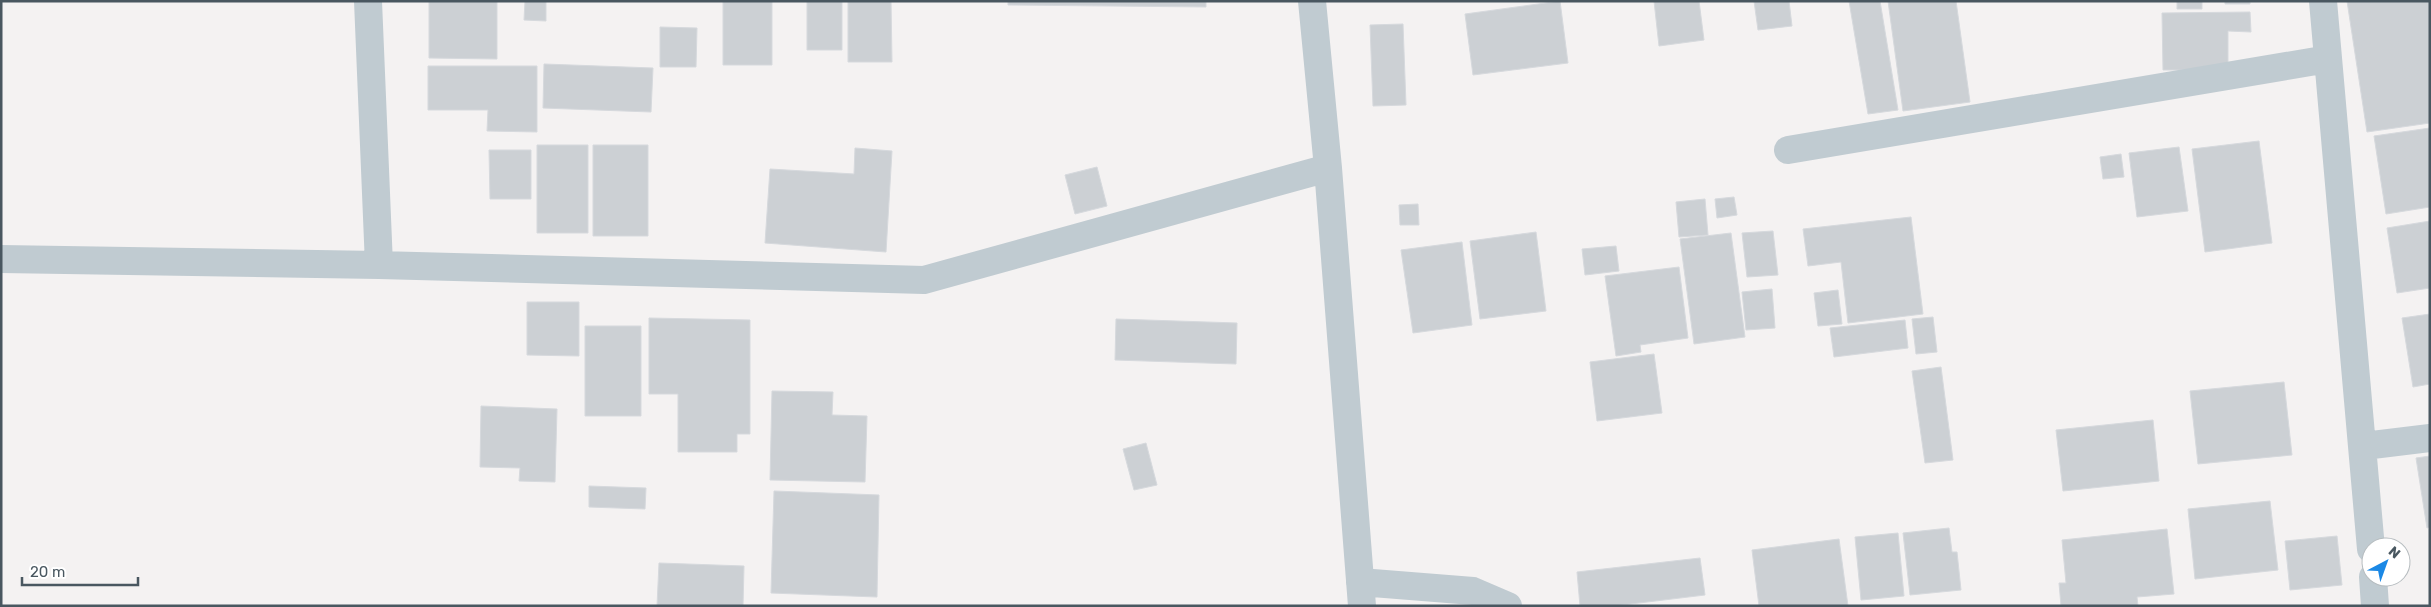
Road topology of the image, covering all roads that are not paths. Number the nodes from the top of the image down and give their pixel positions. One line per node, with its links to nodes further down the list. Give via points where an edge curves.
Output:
1 (368, 1): 8 (street)
2 (1312, 1): 6 (street)
3 (2324, 1): 4 (street)
4 (2328, 59): 5 (street); 10 (street)
5 (1788, 150)
6 (1328, 168): 8 (street, via 924,280); 13 (street)
7 (1, 259): 8 (street)
8 (379, 265)
9 (2430, 438): 10 (street)
10 (2364, 446): 11 (street)
11 (2370, 537)
12 (2374, 587): 15 (street)
13 (1361, 594): 14 (street, via 1473,591)
14 (1508, 606)
15 (2375, 606)

